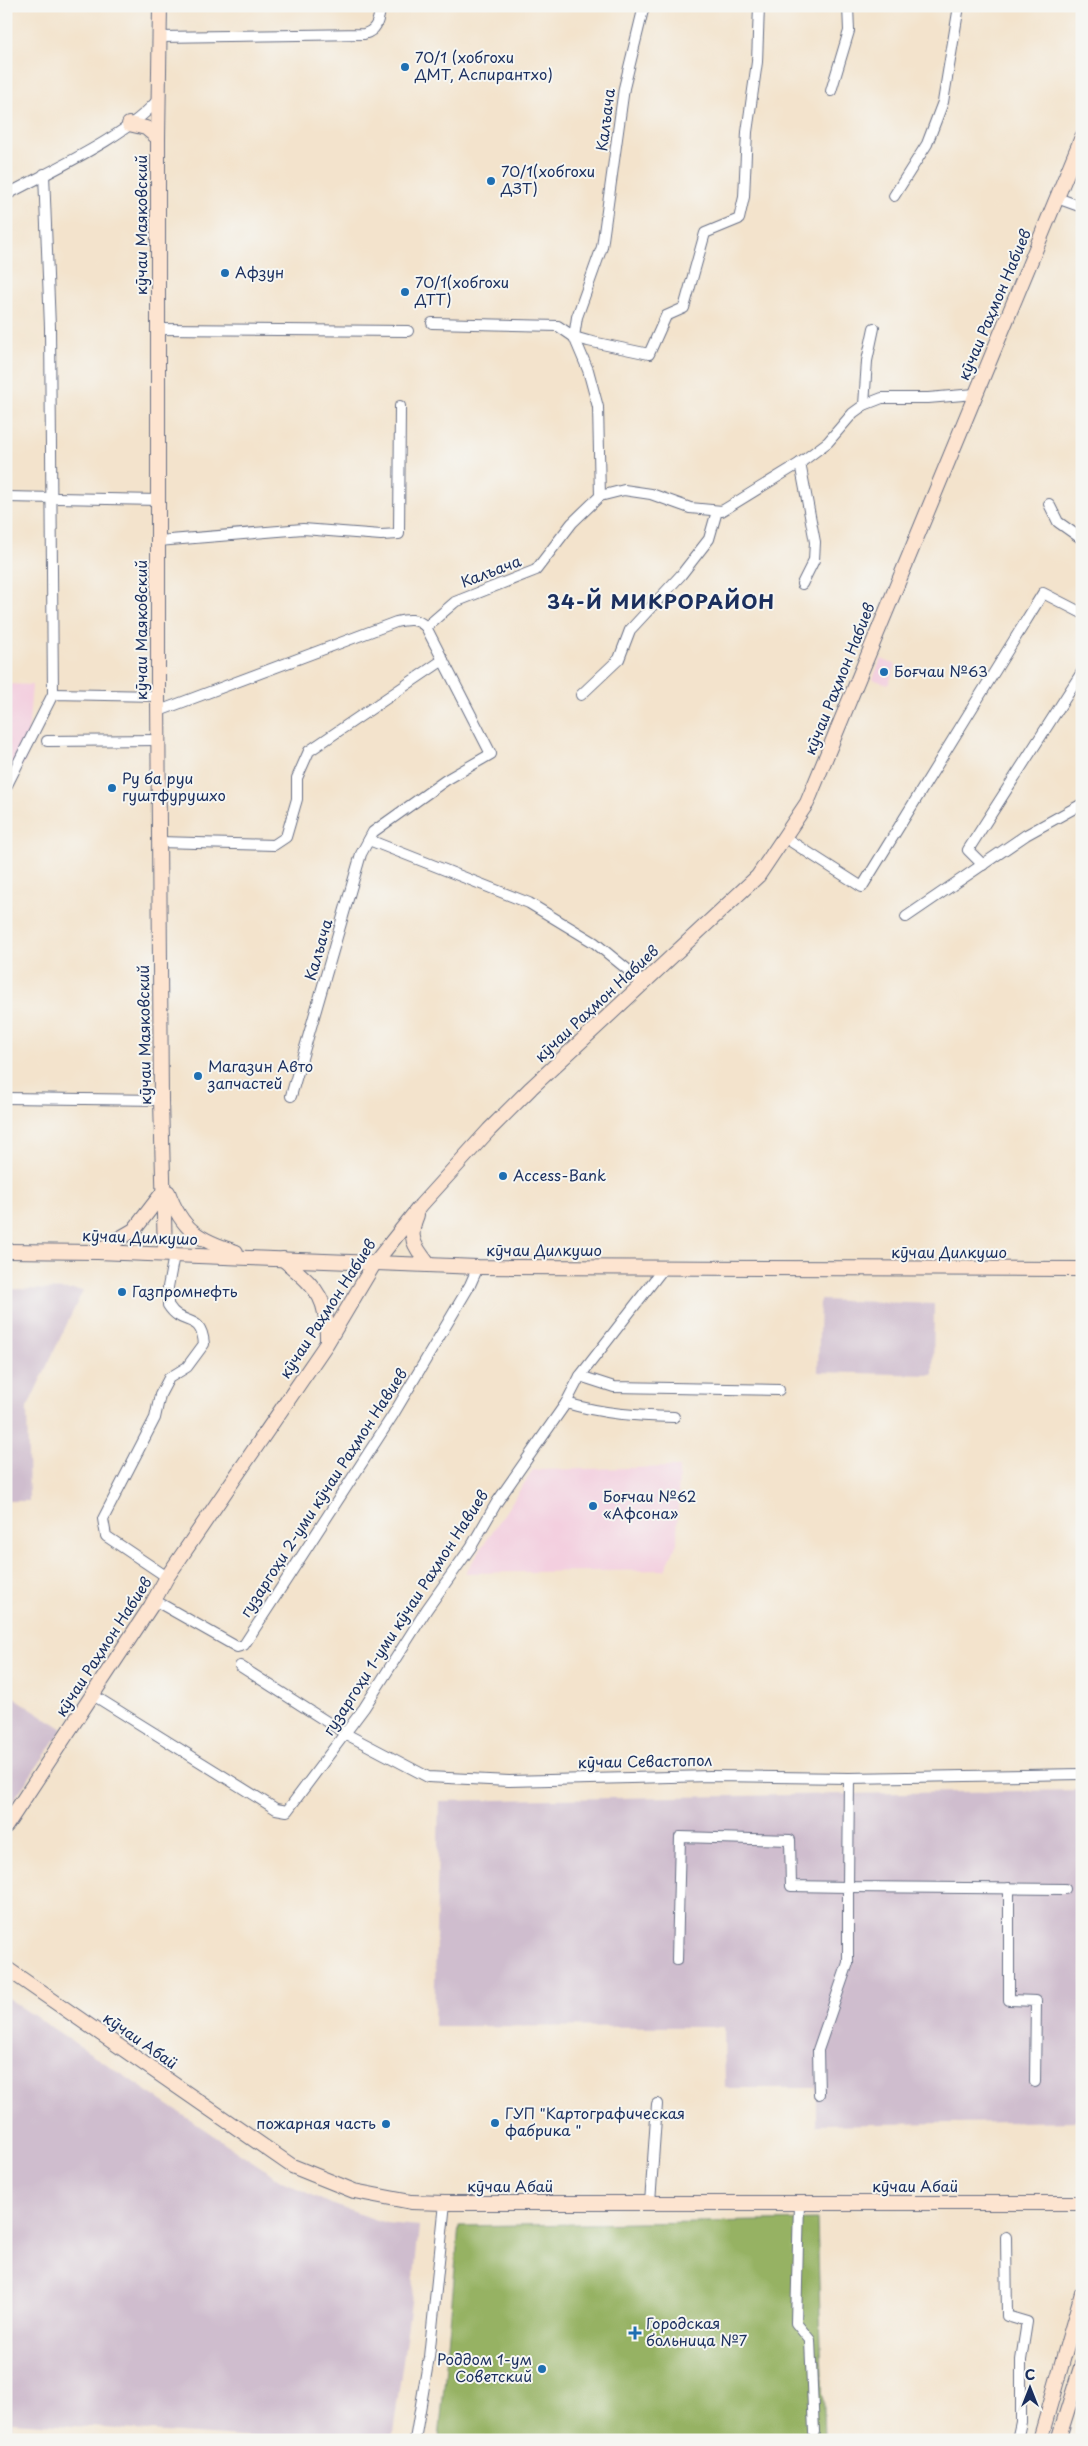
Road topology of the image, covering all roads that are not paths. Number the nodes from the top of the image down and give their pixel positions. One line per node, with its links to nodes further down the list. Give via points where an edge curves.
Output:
1 (160, 6): 7 (street, кӯчаи Маяковский)
2 (381, 6): 7 (street, via 377,26 364,34)
3 (644, 6): 22 (street, Калъача, via 624,88 602,247 577,317)
4 (759, 6): 22 (street, via 744,197 739,219 705,233 684,308 666,316 649,354)
5 (848, 6): 8 (street, via 849,31)
6 (960, 6): 15 (street, via 943,102 927,144)
7 (160, 36): 9 (street, кӯчаи Маяковский)
8 (831, 91)
9 (159, 98): 10 (street, via 148,112); 12 (street, кӯчаи Маяковский)
10 (129, 124): 12 (street, via 146,128); 13 (street)
11 (1082, 137): 16 (street, кӯчаи Раҳмон Набиев)
12 (158, 138): 20 (street, кӯчаи Маяковский)
13 (44, 174): 14 (street); 29 (street, via 50,327)
14 (6, 195)
15 (894, 196)
16 (1057, 198): 17 (street); 23 (street, кӯчаи Раҳмон Набиев)
17 (1082, 207)
18 (432, 323): 22 (street, via 558,326)
19 (874, 328): 24 (street, via 867,361)
20 (158, 329): 21 (street); 30 (street, кӯчаи Маяковский)
21 (408, 331)
22 (574, 337): 27 (street, via 588,370 598,407)
23 (975, 394): 24 (street, via 882,398); 48 (street, кӯчаи Раҳмон Набиев, via 807,803)
24 (864, 405): 26 (street, via 828,442)
25 (400, 406): 34 (street, via 399,534 303,529)
26 (800, 463): 32 (street, via 722,511); 35 (street, via 815,542 814,560)
27 (600, 496): 32 (street, via 624,490 651,494 690,508); 37 (street, Калъача, via 572,523 536,570 455,602)
28 (6, 497): 29 (street)
29 (51, 498): 30 (street); 40 (street)
30 (158, 500): 34 (street, кӯчаи Маяковский)
31 (1049, 504): 33 (street, via 1058,522)
32 (717, 511): 41 (street, via 709,538 682,575 630,630 619,658)
33 (1082, 539)
34 (158, 541): 42 (street, кӯчаи Маяковский)
35 (802, 584)
36 (1082, 613): 48 (street, via 1043,593 862,887)
37 (426, 627): 38 (street, Калъача); 43 (street, via 408,619 396,622)
38 (443, 660): 49 (street, Калъача, via 491,754 403,810 373,832); 50 (street, via 309,751 297,778 297,799 286,837 281,842 274,846)
39 (1082, 672): 51 (street, via 968,850)
40 (53, 694): 42 (street); 46 (street)
41 (581, 695)
42 (158, 696): 43 (street, кӯчаи Маяковский)
43 (158, 711): 44 (street, кӯчаи Маяковский)
44 (159, 740): 45 (street); 50 (street, кӯчаи Маяковский)
45 (47, 741)
46 (6, 787)
47 (1082, 804): 51 (street, via 1026,835)
48 (784, 837): 53 (street, кӯчаи Раҳмон Набиев, via 758,876)
49 (369, 840): 53 (street, via 528,903 595,943); 54 (street, Калъача, via 361,854)
50 (159, 842): 56 (street, кӯчаи Маяковский)
51 (983, 865): 52 (street)
52 (906, 918)
53 (644, 983): 58 (street, кӯчаи Раҳмон Набиев, via 503,1116)
54 (291, 1096)
55 (6, 1098): 56 (street)
56 (161, 1100): 57 (street, кӯчаи Маяковский)
57 (164, 1187): 60 (street, via 134,1230); 61 (street, кӯчаи Маяковский); 62 (street, via 190,1230 208,1243)
58 (421, 1205): 64 (street, кӯчаи Раҳмон Набиев); 65 (street, via 412,1226 412,1239)
59 (6, 1252): 60 (street, кӯчаи Дилкушо)
60 (97, 1252): 61 (street, кӯчаи Дилкушо)
61 (170, 1254): 62 (street, кӯчаи Дилкушо); 74 (street, via 168,1305 181,1319 197,1323 202,1330 204,1344 187,1367 169,1378 160,1395 155,1418 103,1519 106,1536)
62 (253, 1257): 63 (street, кӯчаи Дилкушо)
63 (283, 1259): 64 (street, кӯчаи Дилкушо); 69 (street, via 314,1287 324,1302 328,1321)
64 (374, 1264): 65 (street, кӯчаи Дилкушо); 69 (street, кӯчаи Раҳмон Набиев)
65 (429, 1265): 66 (street, кӯчаи Дилкушо)
66 (478, 1267): 68 (street, кӯчаи Дилкушо); 75 (street, гузаргоҳи 2-уми кӯчаи Раҳмон Навиев, via 393,1415 244,1645 237,1647)
67 (1082, 1269): 68 (street, кӯчаи Дилкушо)
68 (663, 1270): 70 (street, гузаргоҳи 1-уми кӯчаи Раҳмон Навиев)
69 (327, 1343): 74 (street, кӯчаи Раҳмон Набиев)
70 (580, 1376): 71 (street, via 614,1387); 72 (street, гузаргоҳи 1-уми кӯчаи Раҳмон Навиев)
71 (780, 1390)
72 (566, 1403): 73 (street, via 610,1414); 78 (street, гузаргоҳи 1-уми кӯчаи Раҳмон Навиев, via 497,1502 471,1547)
73 (674, 1417)
74 (167, 1576): 75 (street, кӯчаи Раҳмон Набиев)
75 (154, 1600): 77 (street, кӯчаи Раҳмон Набиев)
76 (240, 1666): 78 (street, кӯчаи Севастопол)
77 (93, 1695): 78 (street, гузаргоҳи 1-уми кӯчаи Раҳмон Навиев, via 287,1811); 81 (street, кӯчаи Раҳмон Набиев)
78 (346, 1734): 80 (street, кӯчаи Севастопол, via 428,1777 509,1781 712,1776)
79 (1082, 1774): 80 (street, кӯчаи Севастопол)
80 (849, 1778): 82 (street)
81 (6, 1826)
82 (848, 1887): 83 (street); 85 (street, via 791,1886 790,1840 680,1837); 88 (street, via 848,1963 818,2050)
83 (1010, 1888): 84 (street); 87 (street, via 1010,2000 1036,2001)
84 (1065, 1889)
85 (677, 1960)
86 (6, 1968): 90 (street, кӯчаи Абаӣ, via 292,2166 354,2191 411,2202)
87 (1035, 2082)
88 (819, 2094)
89 (657, 2104): 91 (street)
90 (445, 2203): 91 (street, кӯчаи Абаӣ); 98 (street, via 429,2358)
91 (650, 2203): 92 (street, кӯчаи Абаӣ)
92 (799, 2203): 93 (street, кӯчаи Абаӣ); 97 (street, via 796,2323 810,2340)
93 (1082, 2204)
94 (1006, 2237): 99 (street, via 1007,2316 1027,2322 1021,2360 1021,2422)
95 (1082, 2294): 100 (street)
96 (1082, 2364): 101 (street)
97 (814, 2432)
98 (415, 2440)
99 (1017, 2440)
100 (1040, 2440)
101 (1058, 2440)

